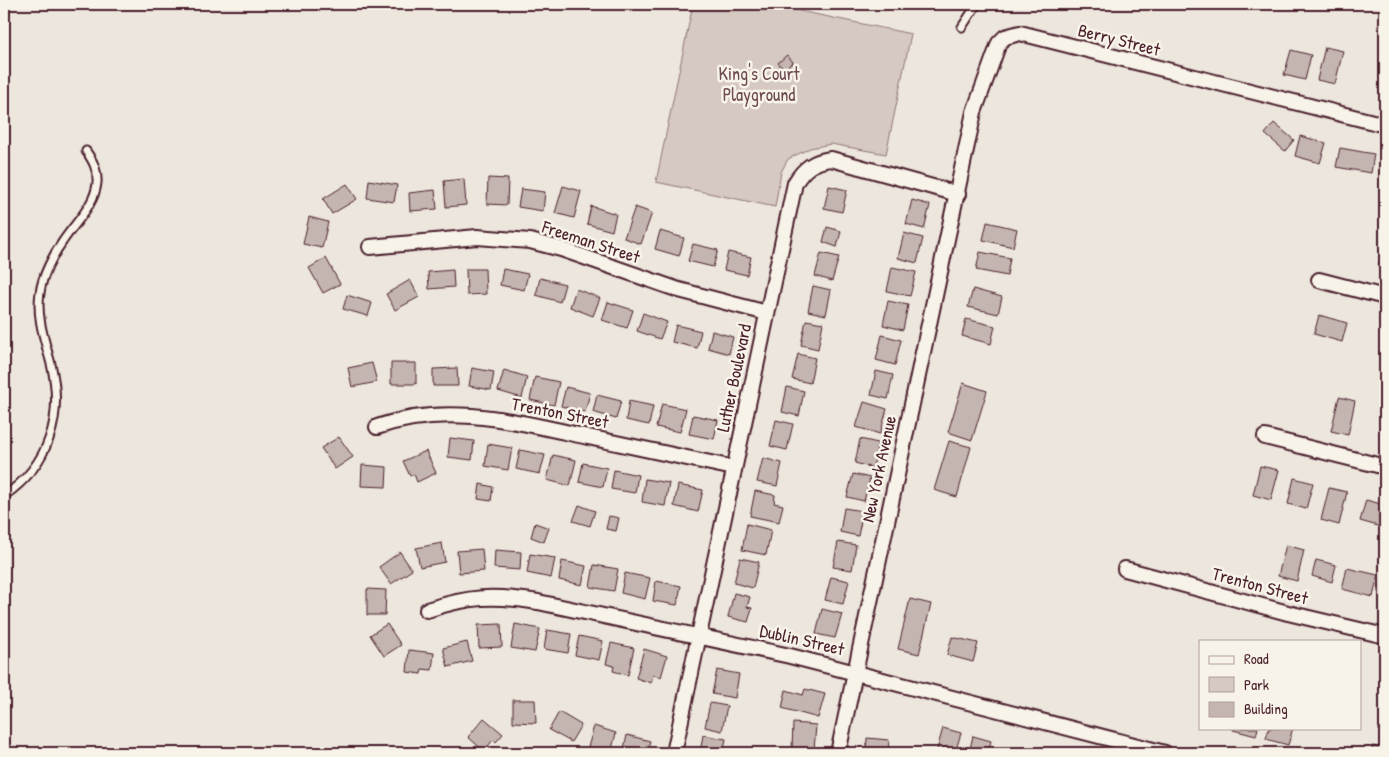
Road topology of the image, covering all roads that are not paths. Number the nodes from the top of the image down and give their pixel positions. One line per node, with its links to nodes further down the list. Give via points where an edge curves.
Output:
1 (977, 4): 2 (lane)
2 (962, 27)
3 (1385, 125): 5 (street, Berry Street, via 1013,34 999,43 978,96)
4 (86, 151): 14 (lane, via 97,173 97,185 78,222 62,241 40,292 44,338 55,386 54,424 42,458 30,474)
5 (958, 194): 9 (street, Luther Boulevard, via 831,159 810,165 795,183); 19 (street, New York Avenue)
6 (370, 247): 9 (street, Freeman Street, via 477,237 530,241 679,290)
7 (1319, 280): 8 (street)
8 (1385, 297)
9 (767, 313): 13 (street, Luther Boulevard)
10 (377, 426): 13 (street, Trenton Street, via 418,416 465,414 523,423)
11 (1265, 437): 12 (street)
12 (1385, 467)
13 (734, 468): 18 (street, Luther Boulevard)
14 (4, 496)
15 (1125, 569): 17 (street, Trenton Street)
16 (426, 610): 18 (street, Dublin Street, via 455,601 500,596)
17 (1385, 636)
18 (698, 637): 19 (street, Dublin Street); 20 (street, Luther Boulevard)
19 (855, 672): 21 (street, New York Avenue); 22 (street, Dublin Street)
20 (674, 753)
21 (838, 753)
22 (1165, 753)

